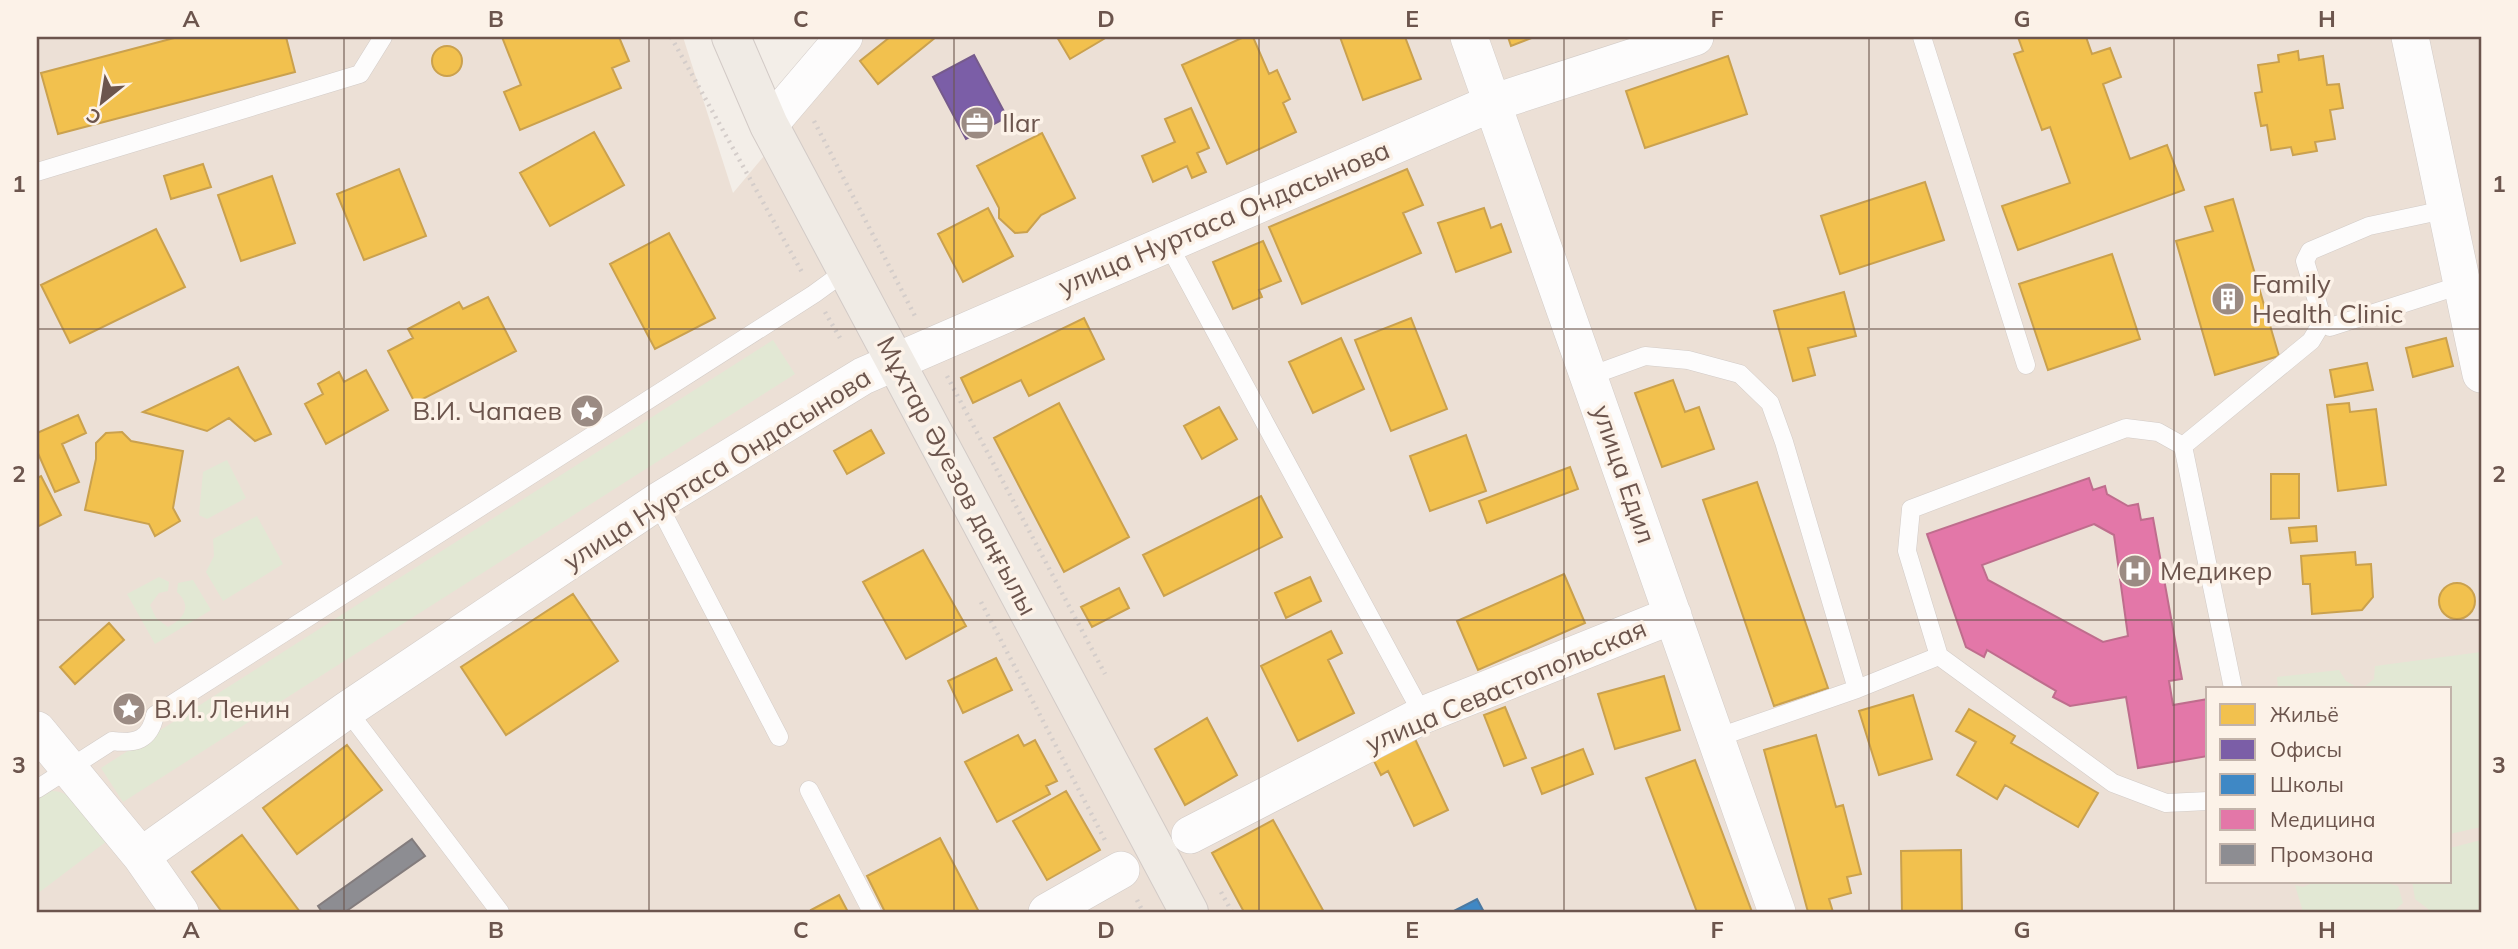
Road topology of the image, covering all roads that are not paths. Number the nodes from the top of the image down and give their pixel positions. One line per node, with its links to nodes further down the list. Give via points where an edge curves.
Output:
1 (383, 37): 10 (lane, via 360,74)
2 (731, 37): 9 (main road, Мұхтар Әуезов даңғылы)
3 (844, 37): 9 (street)
4 (1469, 37): 8 (street, улица Едил)
5 (1695, 37): 8 (street, улица Нуртаса Ондасынова)
6 (1922, 37): 17 (lane)
7 (2410, 37): 11 (street)
8 (1492, 103): 12 (street, улица Нуртаса Ондасынова); 19 (street, улица Едил)
9 (769, 125): 13 (main road, Мұхтар Әуезов даңғылы)
10 (37, 172)
11 (2444, 210): 14 (street); 15 (lane, via 2369,226 2310,251 2305,261)
12 (1167, 242): 16 (street, улица Нуртаса Ондасынова); 27 (lane)
13 (847, 270): 16 (main road, Мұхтар Әуезов даңғылы); 31 (lane, via 155,715 152,729 142,740 112,741)
14 (2461, 285): 15 (lane, via 2330,327); 18 (street)
15 (2323, 321): 20 (lane, via 2311,341)
16 (914, 354): 21 (street, улица Нуртаса Ондасынова, via 863,376); 42 (main road, Мұхтар Әуезов даңғылы)
17 (2026, 365)
18 (2481, 374)
19 (1590, 376): 22 (street, улица Едил); 25 (lane, via 1645,356 1688,360 1740,374 1770,404)
20 (2183, 446): 23 (lane, via 2158,432 2126,428 1911,509 1908,551); 24 (lane)
21 (657, 502): 26 (street, улица Нуртаса Ондасынова); 29 (lane)
22 (1673, 615): 27 (street, улица Севастопольская); 30 (street, улица Едил)
23 (1940, 656): 25 (lane); 34 (lane, via 2113,783 2166,803)
24 (2233, 687)
25 (1857, 689): 30 (lane)
26 (347, 710): 36 (street, улица Нуртаса Ондасынова); 39 (lane)
27 (1423, 715): 35 (street, улица Севастопольская)
28 (37, 730): 31 (street)
29 (779, 737)
30 (1716, 738): 43 (street, улица Едил)
31 (69, 769): 32 (lane); 36 (street)
32 (37, 789)
33 (809, 790): 40 (lane)
34 (2206, 801)
35 (1190, 835)
36 (141, 856): 38 (street)
37 (1121, 870): 41 (street)
38 (180, 912)
39 (500, 912)
40 (872, 912)
41 (1047, 912)
42 (1189, 912)
43 (1777, 912)

